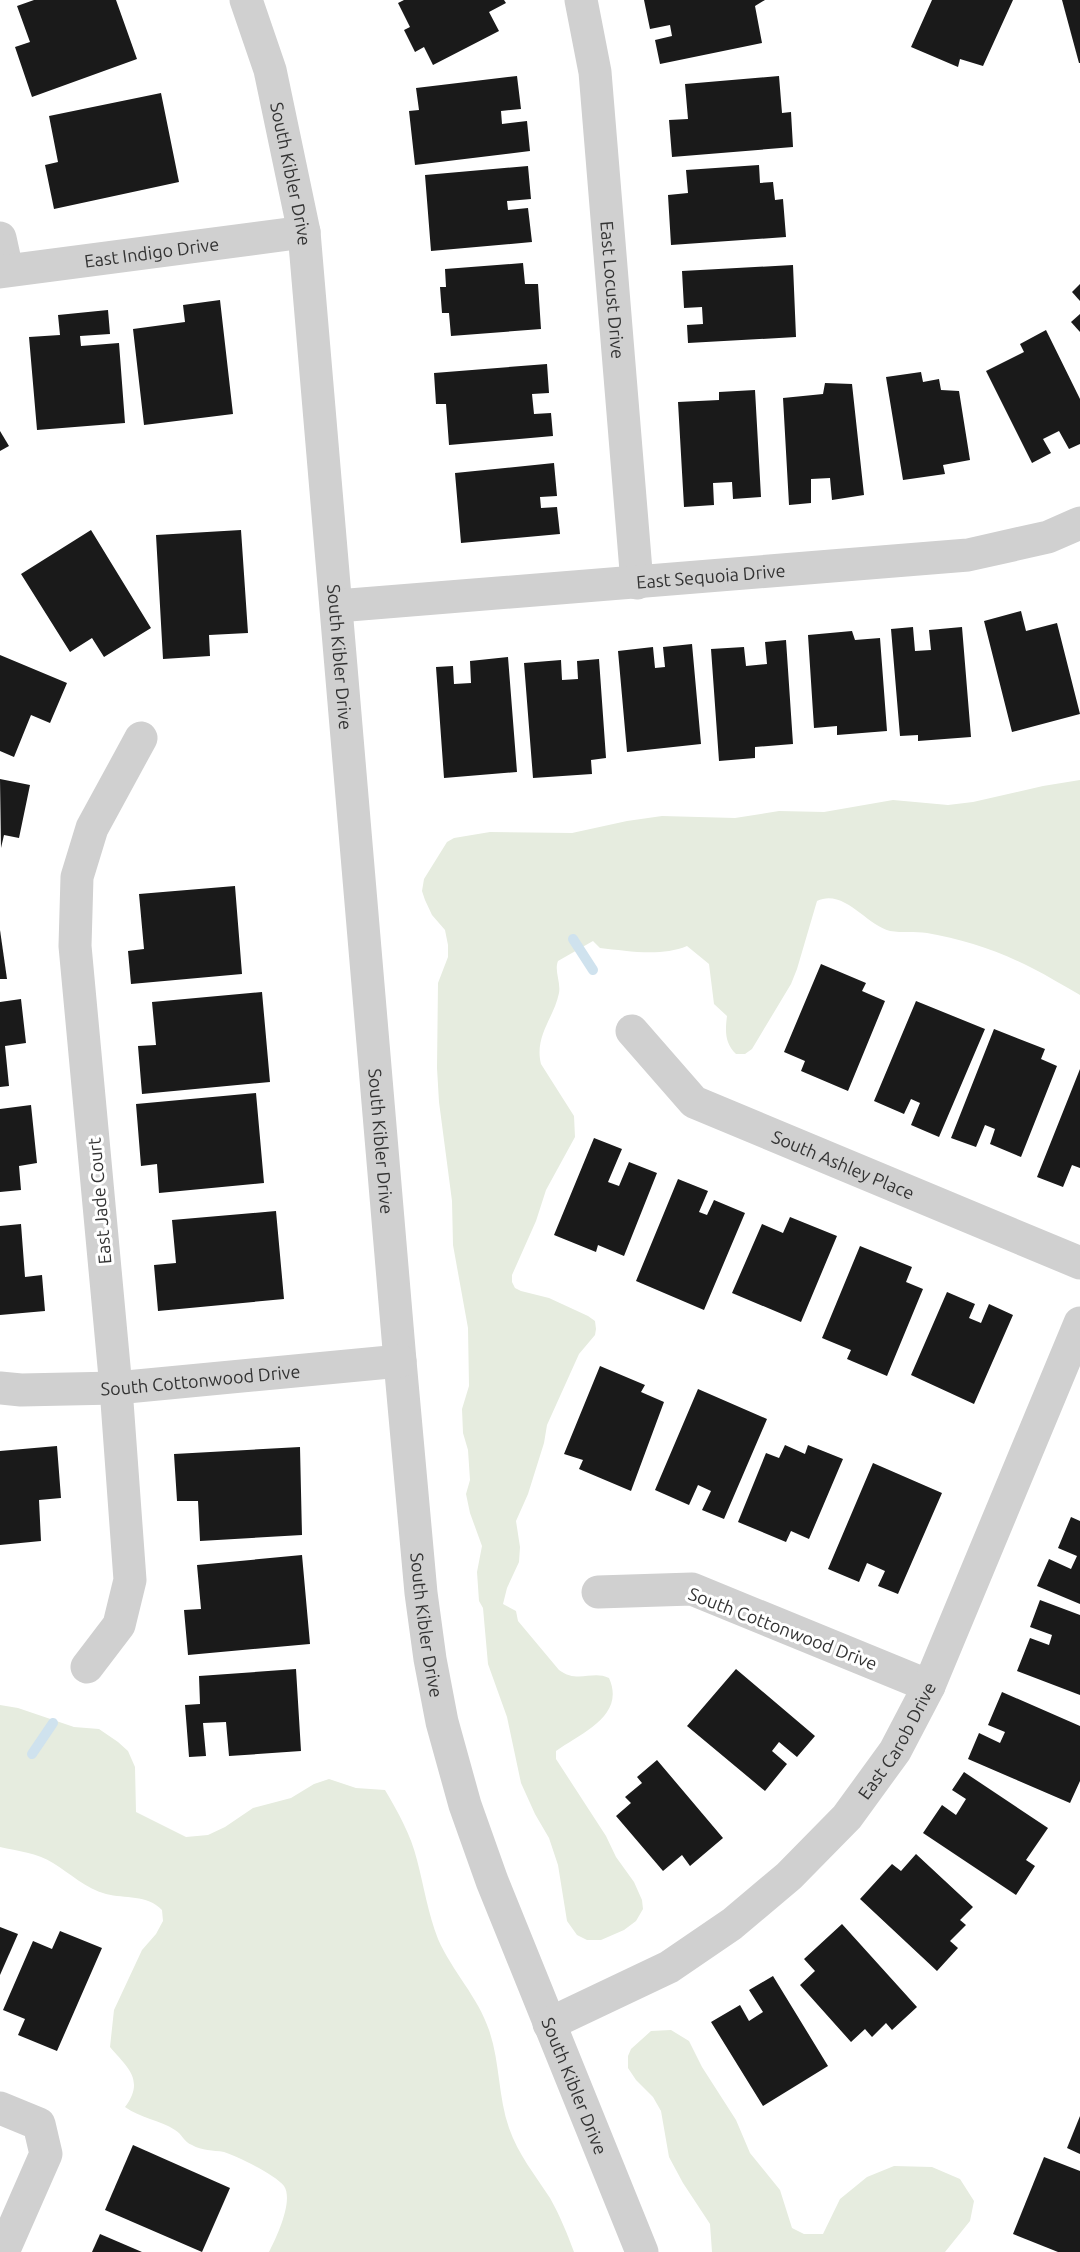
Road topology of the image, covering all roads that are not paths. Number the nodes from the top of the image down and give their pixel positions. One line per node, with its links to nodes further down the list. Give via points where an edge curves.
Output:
1 (246, 0): 3 (street, South Kibler Drive, via 270,70)
2 (581, 0): 7 (street, East Locust Drive, via 595,72)
3 (304, 232): 5 (street, East Indigo Drive); 8 (street, South Kibler Drive)
4 (0, 238): 5 (street)
5 (3, 271)
6 (1080, 523): 7 (street, East Sequoia Drive, via 1048,537 968,555)
7 (637, 583): 8 (street, East Sequoia Drive)
8 (337, 606): 13 (street, South Kibler Drive)
9 (141, 738): 15 (street, East Jade Court, via 92,828 76,889 75,946)
10 (632, 1031): 11 (street, South Ashley Place, via 694,1102)
11 (1080, 1263)
12 (1080, 1323): 18 (street, East Carob Drive)
13 (400, 1361): 15 (street, South Cottonwood Drive); 19 (street, South Kibler Drive, via 421,1593 442,1722 465,1805)
14 (0, 1388): 15 (street, South Cottonwood Drive)
15 (116, 1388): 17 (street, East Jade Court, via 130,1580 118,1625)
16 (598, 1592): 18 (street, South Cottonwood Drive, via 692,1588)
17 (87, 1667)
18 (929, 1686): 19 (street, East Carob Drive, via 895,1751 847,1817 789,1876 732,1924 669,1967)
19 (549, 2024): 22 (street, South Kibler Drive)
20 (0, 2108): 21 (street, via 39,2124 46,2154)
21 (3, 2252)
22 (642, 2252)

